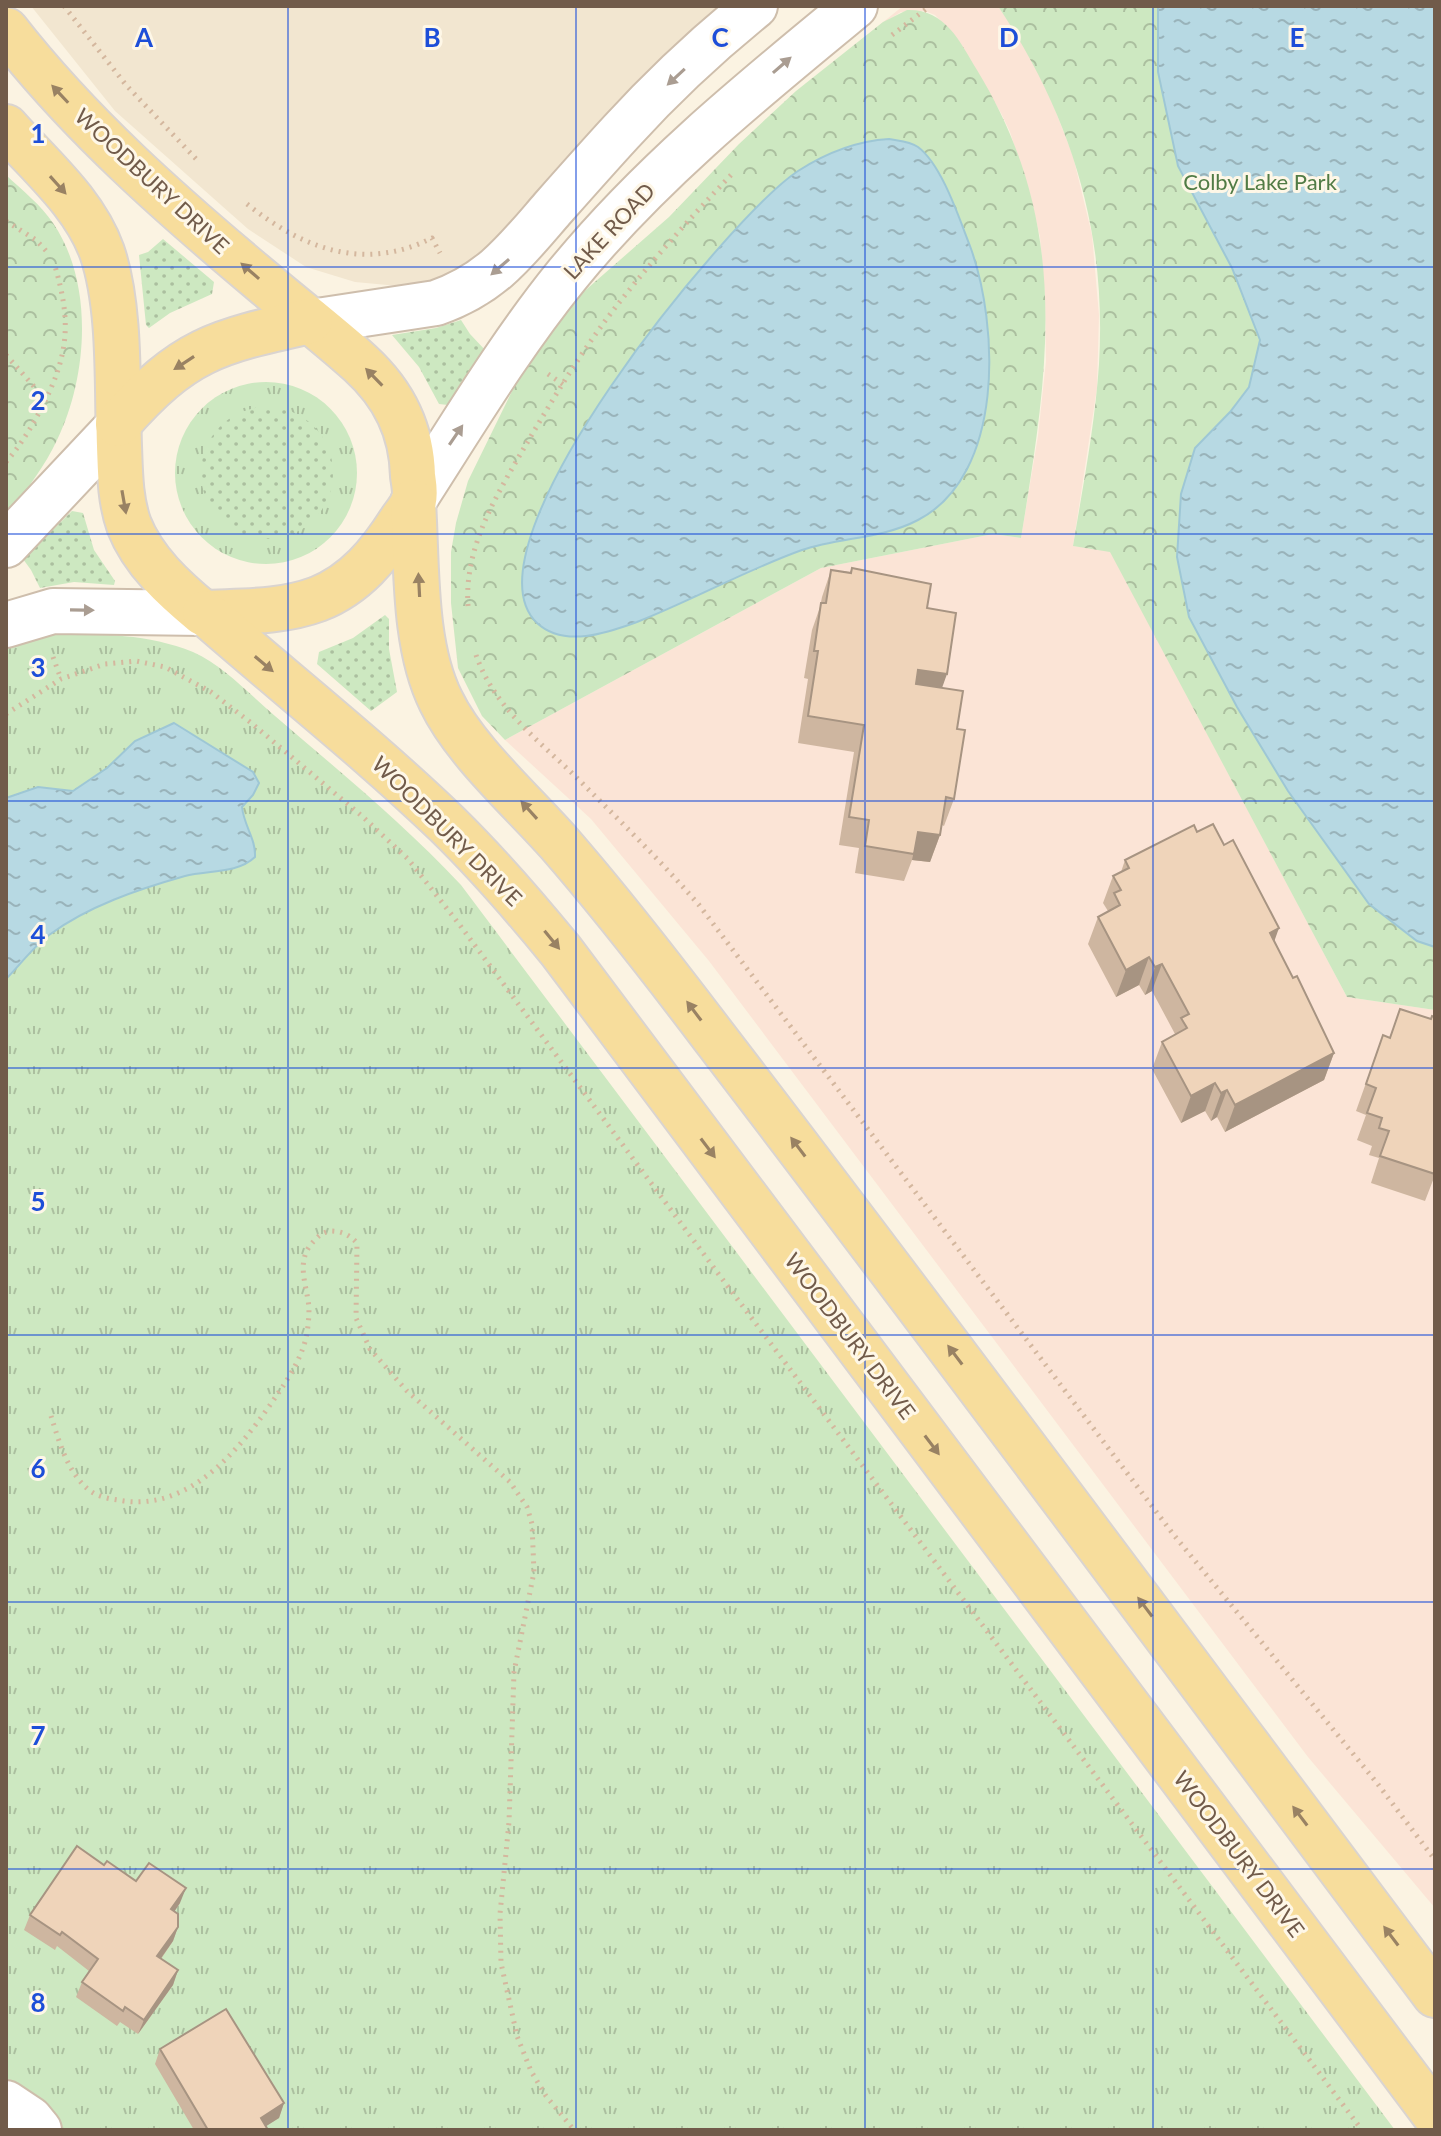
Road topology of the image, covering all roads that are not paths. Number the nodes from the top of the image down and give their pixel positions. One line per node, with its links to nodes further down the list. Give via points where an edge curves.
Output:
1 (755, 6): 5 (street, one-way to 5, via 662,89 487,278 436,303)
2 (855, 6): 7 (street, LAKE ROAD, one-way to 2, via 512,351 584,255 723,116)
3 (6, 30): 5 (main road, WOODBURY DRIVE, one-way to 3, via 122,158)
4 (6, 127): 6 (main road, one-way to 6, via 69,197 102,253 115,329)
5 (311, 321): 6 (main road, one-way to 6, via 198,353 157,382); 7 (main road, WOODBURY DRIVE, one-way to 5, via 409,440 393,401 369,371)
6 (118, 425): 8 (street); 9 (main road, WOODBURY DRIVE, one-way to 9, via 120,481 129,525 161,574)
7 (414, 501): 9 (main road, via 376,557 331,593 278,609); 11 (main road, one-way to 7, via 655,959 452,720 427,658)
8 (6, 545)
9 (204, 613): 10 (street, one-way to 9, via 53,611); 13 (main road, WOODBURY DRIVE, one-way to 13, via 448,825 544,931)
10 (6, 625)
11 (1435, 1995)
12 (6, 2103): 14 (street)
13 (1435, 2115)
14 (39, 2130)

